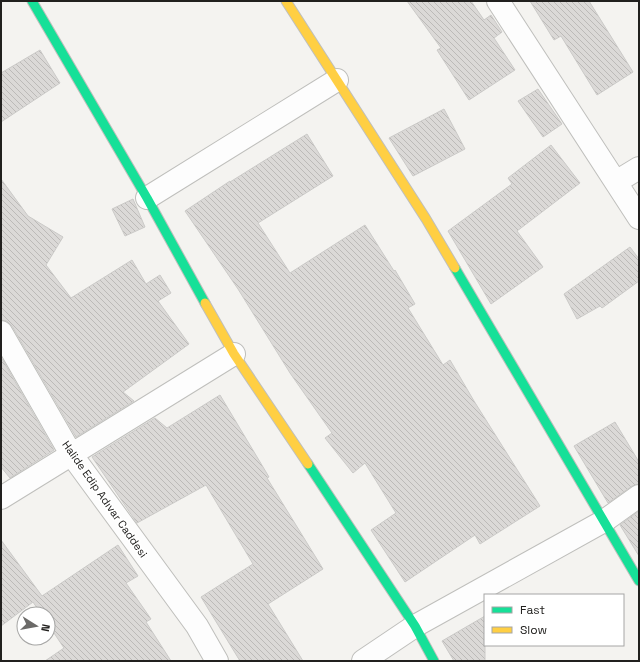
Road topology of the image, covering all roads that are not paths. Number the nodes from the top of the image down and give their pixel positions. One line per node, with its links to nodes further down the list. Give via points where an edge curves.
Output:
1 (32, 1): 7 (street)
2 (286, 1): 4 (street)
3 (498, 1): 6 (street)
4 (337, 80): 7 (street); 14 (street, via 426,219)
5 (639, 168): 6 (street)
6 (616, 182): 8 (street)
7 (147, 198): 10 (street)
8 (639, 218)
9 (1, 332): 11 (street, Halide Edip Adıvar Caddesi)
10 (234, 354): 11 (street); 16 (street)
11 (71, 454): 13 (street); 17 (street, Halide Edip Adıvar Caddesi, via 197,626)
12 (639, 496): 14 (street)
13 (1, 498)
14 (604, 521): 15 (street); 16 (street)
15 (639, 581)
16 (415, 626): 18 (street); 19 (street)
17 (217, 661)
18 (363, 661)
19 (434, 661)

